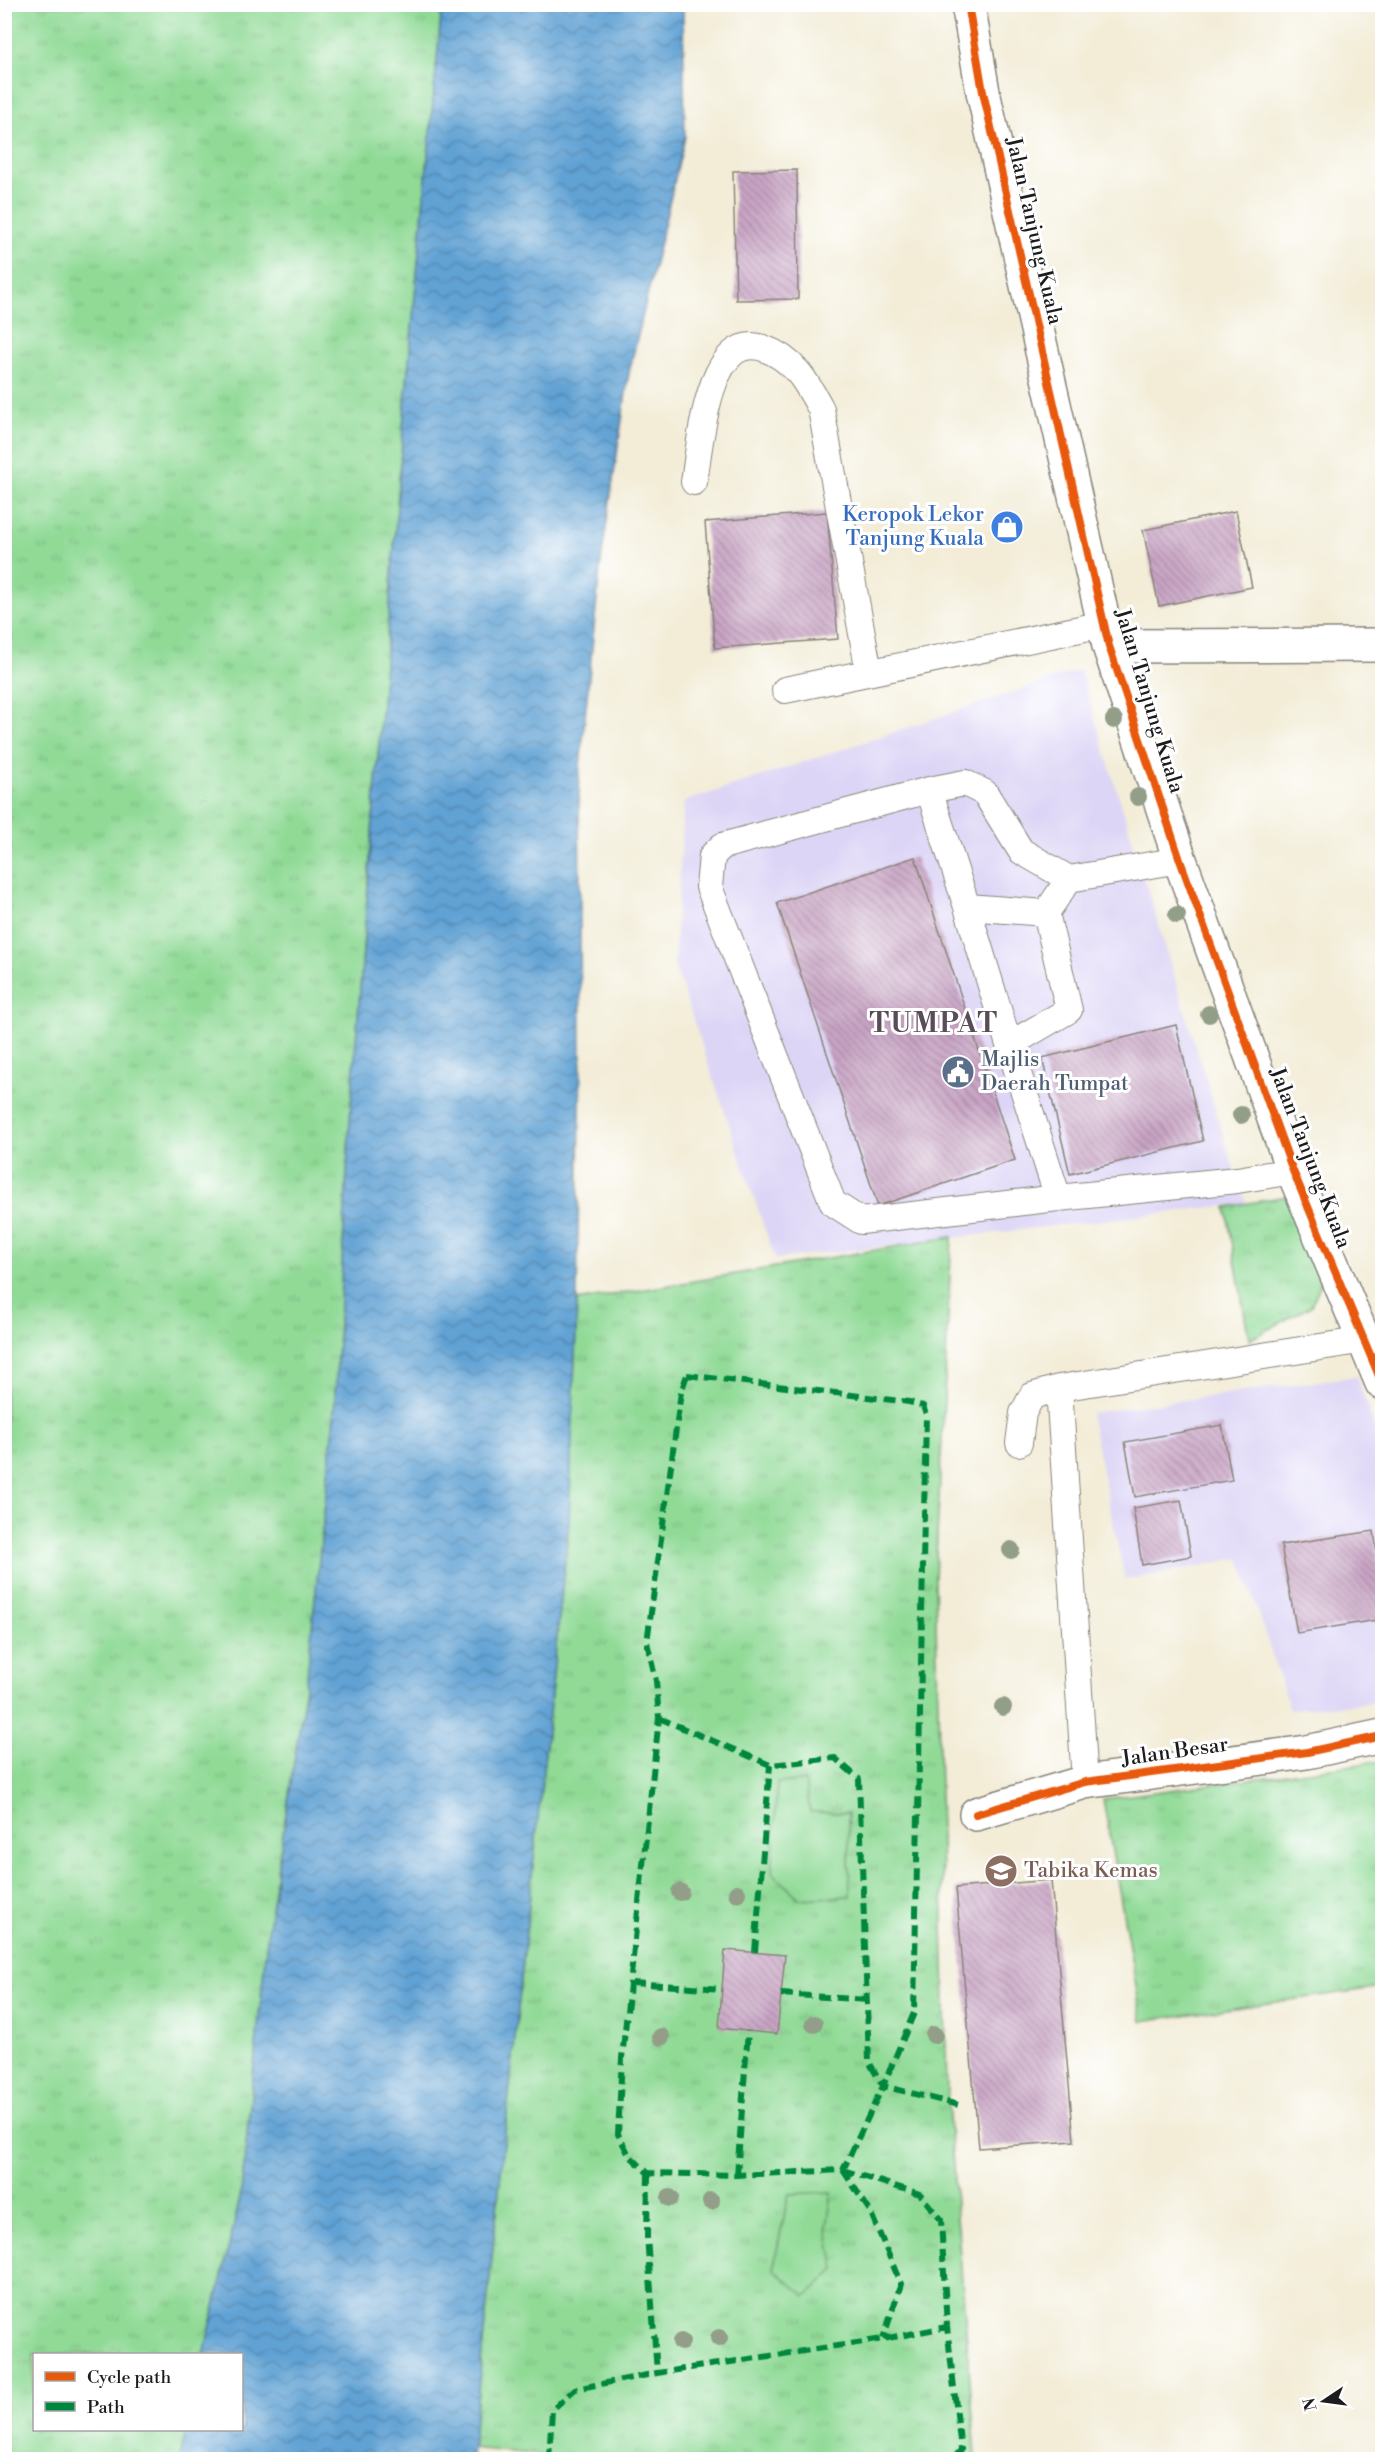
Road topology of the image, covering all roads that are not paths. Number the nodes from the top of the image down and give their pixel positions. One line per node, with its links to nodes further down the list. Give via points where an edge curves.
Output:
1 (968, 4): 3 (street, Jalan Tanjung Kuala, via 983,92)
2 (694, 482): 5 (lane, via 710,390 724,362 739,348 756,346 788,360 803,376 821,409)
3 (1107, 635): 4 (street); 5 (lane); 8 (street, Jalan Tanjung Kuala)
4 (1383, 645)
5 (869, 672): 6 (lane)
6 (785, 690)
7 (929, 790): 9 (lane, via 965,783 985,793 1021,851); 10 (lane); 14 (lane, via 722,846 712,856 709,888 833,1203 861,1221)
8 (1180, 860): 9 (lane); 13 (street, Jalan Tanjung Kuala)
9 (1069, 879): 11 (lane)
10 (967, 907): 11 (lane); 12 (lane)
11 (1046, 913): 12 (lane, via 1069,1010)
12 (1009, 1045): 14 (lane)
13 (1293, 1171): 14 (lane); 15 (street, Jalan Tanjung Kuala)
14 (1058, 1198)
15 (1365, 1340): 16 (street, Jalan Tanjung Kuala); 17 (lane)
16 (1383, 1383)
17 (1059, 1388): 18 (lane, via 1032,1396 1023,1413); 20 (lane)
18 (1019, 1443)
19 (1383, 1737): 20 (street, Jalan Besar, via 1306,1752)
20 (1085, 1782): 21 (street, Jalan Besar)
21 (976, 1814)

